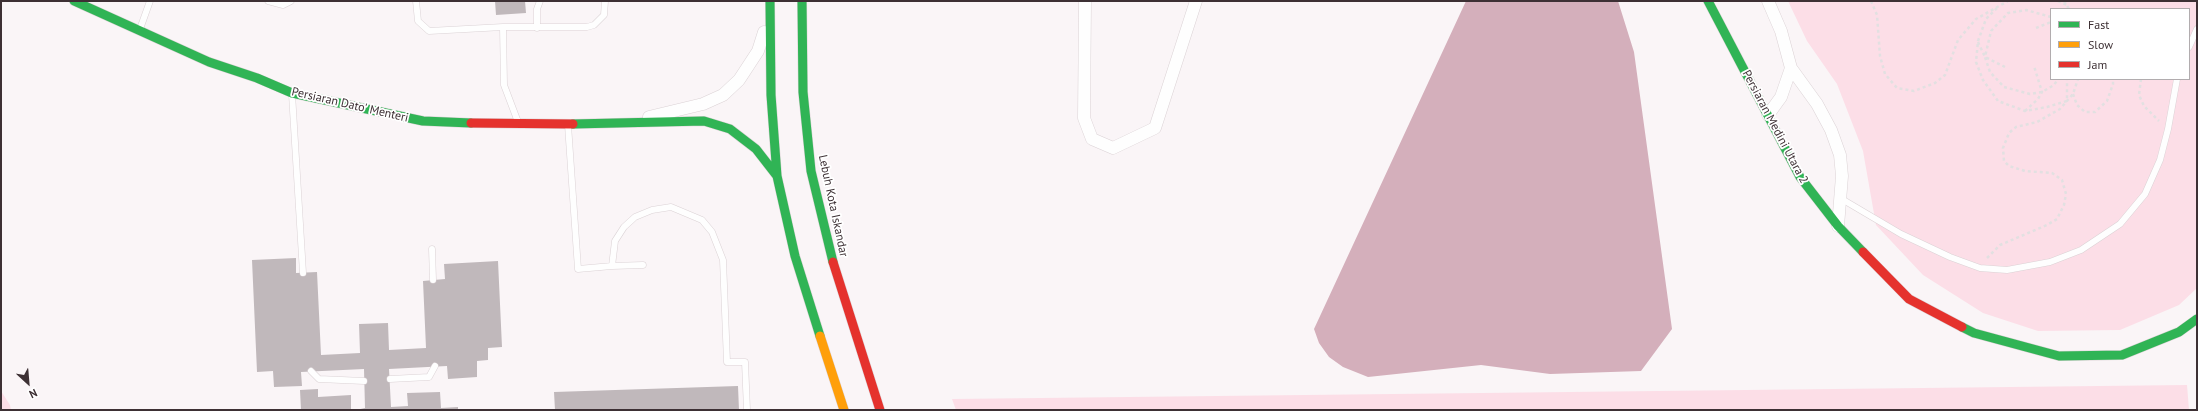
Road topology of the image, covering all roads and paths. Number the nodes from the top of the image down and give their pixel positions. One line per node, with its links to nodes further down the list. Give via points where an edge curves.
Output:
1 (74, 1): 27 (main road, Persiaran Dato' Menteri)
2 (150, 1): 27 (lane)
3 (268, 1): 4 (lane, via 283,5)
4 (291, 1)
5 (416, 1): 24 (lane, via 418,21 429,31)
6 (540, 1): 25 (lane, via 537,9)
7 (605, 1): 25 (lane, via 604,15 594,25)
8 (770, 1): 21 (main road)
9 (802, 1): 67 (main road, Lebuh Kota Iskandar, via 803,92 811,171 828,247)
10 (1085, 1): 11 (street, via 1084,118 1092,139 1113,148 1156,128)
11 (1196, 1)
12 (1708, 1): 46 (main road, Persiaran Medini Utara 2)
13 (1768, 1): 34 (street, via 1781,30)
14 (1871, 1): 18 (path, via 1877,15 1880,56 1885,74 1897,88 1914,91 1935,83 1945,75 1958,40 1976,19)
15 (2008, 1): 18 (path)
16 (2058, 1): 19 (path)
17 (2064, 1): 19 (path)
18 (2000, 5): 29 (path, via 1986,19)
19 (2067, 5): 20 (path)
20 (2068, 8)
21 (770, 15): 49 (street, Persiaran Dato' Menteri, via 758,50 740,80 723,95 703,104); 51 (main road, via 771,96)
22 (2050, 17): 31 (path, via 2026,10 2008,13 1991,31)
23 (2050, 22): 26 (path)
24 (503, 27): 25 (lane); 48 (lane, via 504,85)
25 (537, 28)
26 (2036, 28)
27 (140, 29): 42 (main road, Persiaran Dato' Menteri, via 209,62)
28 (2197, 29): 30 (lane)
29 (1978, 41): 31 (path); 45 (path, via 1976,62 1998,101)
30 (2190, 45)
31 (1985, 57): 33 (path); 41 (path, via 1990,72 2004,87 2030,94)
32 (2034, 66): 41 (path)
33 (2005, 67)
34 (1791, 68): 46 (street, via 1781,97); 52 (street, via 1817,104 1831,130 1840,155)
35 (2057, 80): 41 (path)
36 (2067, 80): 44 (path)
37 (2078, 80): 43 (path)
38 (2113, 80): 43 (path, via 2107,101 2094,112 2085,112)
39 (2141, 80): 50 (path, via 2139,95 2144,106)
40 (2177, 80): 50 (lane)
41 (2042, 92): 45 (path, via 2038,100)
42 (292, 93): 48 (main road, Persiaran Dato' Menteri, via 423,121); 58 (lane)
43 (2073, 94): 44 (path)
44 (2067, 101): 45 (path); 57 (path, via 2060,109 2037,122 2016,127 2009,133 2004,148 2004,161 2008,166 2025,171 2052,173 2062,180 2066,194 2057,219 2000,245)
45 (2025, 111)
46 (1768, 115): 53 (main road, Persiaran Medini Utara 2, via 1800,177)
47 (568, 122): 48 (main road, Persiaran Dato' Menteri); 49 (main road, Persiaran Dato' Menteri); 56 (lane, via 578,269)
48 (519, 124)
49 (620, 124): 51 (main road, Persiaran Dato' Menteri, via 704,121 730,129 756,150)
50 (2168, 129): 57 (lane, via 2160,160 2145,194 2120,224 2081,250 2050,262 2007,270)
51 (777, 176): 66 (main road, via 795,256)
52 (1840, 198): 53 (street); 57 (lane, via 1901,234 1950,258)
53 (1838, 226): 60 (main road, Persiaran Medini Utara 2, via 1909,298 1974,334 2059,356 2122,354 2179,332)
54 (432, 250): 59 (lane)
55 (643, 265): 56 (lane)
56 (612, 266): 65 (lane, via 615,241 624,227 635,217 652,210 671,207 702,220 712,232 723,260 727,362 745,362)
57 (1980, 268)
58 (303, 273)
59 (433, 280)
60 (2197, 320)
61 (436, 366): 63 (lane, via 429,377)
62 (311, 371): 64 (lane, via 319,379)
63 (390, 379)
64 (364, 381)
65 (747, 410)
66 (844, 410)
67 (880, 410)

